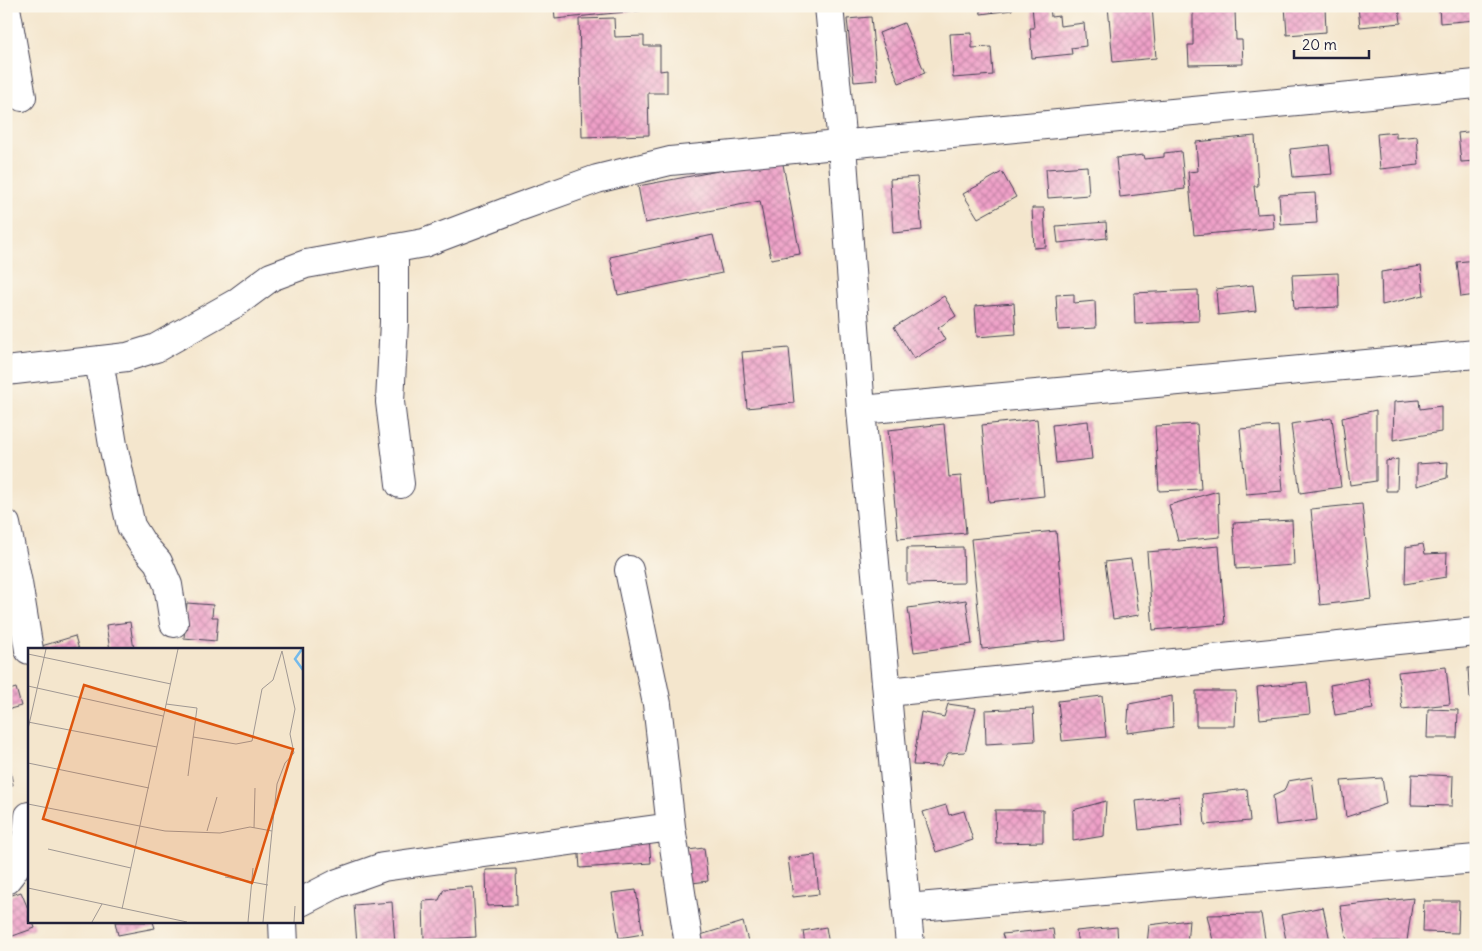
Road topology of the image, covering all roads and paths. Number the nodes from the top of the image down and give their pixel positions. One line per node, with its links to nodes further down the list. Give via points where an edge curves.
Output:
1 (829, 6): 5 (street)
2 (6, 8): 4 (street)
3 (1476, 84): 5 (street)
4 (22, 97)
5 (842, 145): 6 (street, via 670,161 597,179 424,244); 10 (street)
6 (394, 249): 8 (street, via 306,264 271,277 236,303 156,348 127,357); 11 (street, via 390,402)
7 (1476, 354): 10 (street)
8 (99, 360): 9 (street); 14 (street, via 131,526 158,562 168,585)
9 (6, 371)
10 (860, 410): 17 (street)
11 (400, 484)
12 (6, 524): 16 (street)
13 (629, 570): 19 (street, via 657,704)
14 (174, 623)
15 (1476, 632): 17 (street)
16 (29, 648)
17 (888, 692): 23 (street)
18 (28, 825): 21 (street, via 26,843 15,870)
19 (671, 827): 22 (street, via 383,867 338,883); 26 (street)
20 (1476, 859): 23 (street)
21 (6, 880)
22 (302, 901)
23 (908, 908): 27 (street)
24 (283, 924): 25 (street)
25 (284, 945)
26 (689, 945)
27 (910, 945)

